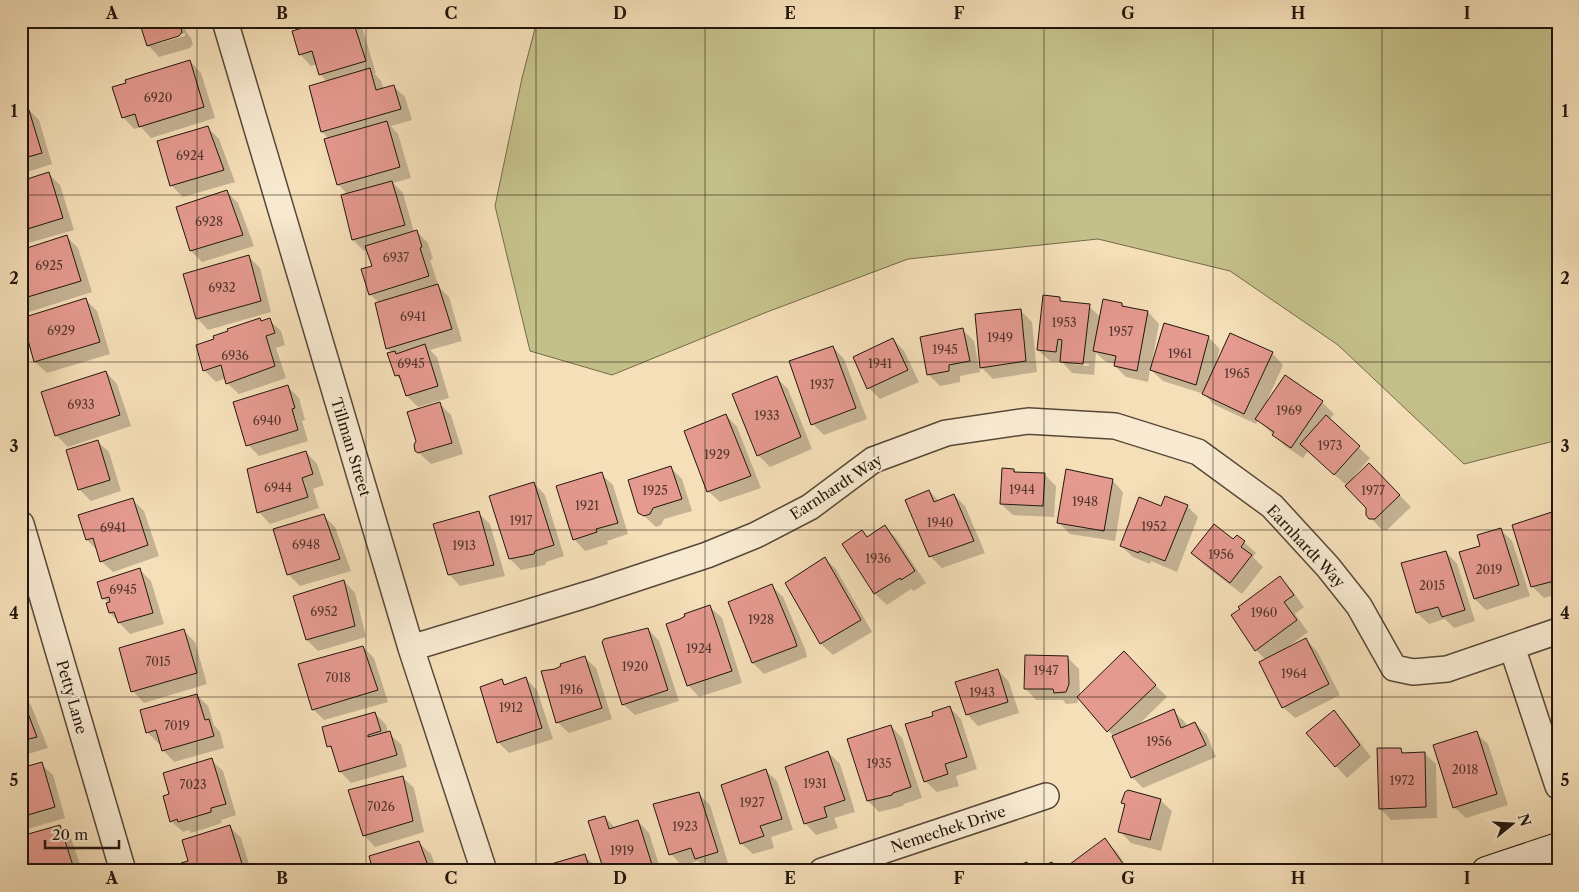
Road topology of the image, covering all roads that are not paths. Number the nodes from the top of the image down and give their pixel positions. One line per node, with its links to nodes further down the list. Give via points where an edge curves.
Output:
1 (225, 21): 5 (street, Tillman Street)
2 (21, 524): 9 (street, Petty Lane)
3 (1558, 631): 4 (street, Earnhardt Way)
4 (1512, 647): 5 (street, Earnhardt Way, via 1447,669 1413,672 1394,668 1359,606 1328,566 1272,506 1198,452 1115,426 1028,421 946,433 873,460 810,507 715,552); 6 (street)
5 (411, 648): 10 (street, Tillman Street)
6 (1558, 786)
7 (1046, 796): 11 (street, Nemechek Drive)
8 (1558, 847): 12 (main road)
9 (123, 871)
10 (484, 871)
11 (822, 871)
12 (1486, 871)

